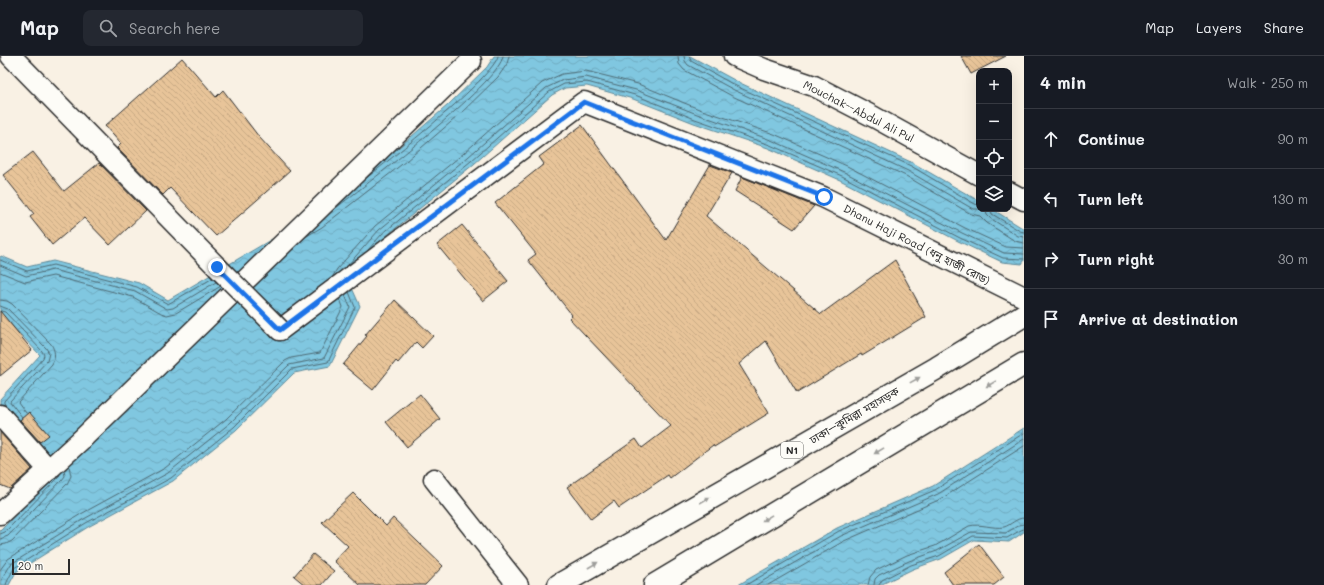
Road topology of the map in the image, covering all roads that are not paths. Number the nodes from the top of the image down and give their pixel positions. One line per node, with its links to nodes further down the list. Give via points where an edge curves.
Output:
1 (11, 56): 7 (street, Dhanu Haji Road (ধনু হাজী রোড), bridge, via 280,330 584,102 824,197)
2 (734, 56): 4 (street, Mouchak--Abdul Ali Pul, via 814,86)
3 (471, 61): 11 (street)
4 (976, 173)
5 (1012, 194): 6 (street)
6 (1024, 200)
7 (1024, 297)
8 (1024, 314): 15 (highway, ঢাকা–কুমিল্লা মহাসড়ক / N1, one-way to 8, via 937,368)
9 (1024, 364): 16 (highway, one-way to 16)
10 (0, 415): 11 (street)
11 (49, 470): 13 (street)
12 (434, 480): 14 (street)
13 (0, 514)
14 (518, 585)
15 (559, 585)
16 (655, 585)

